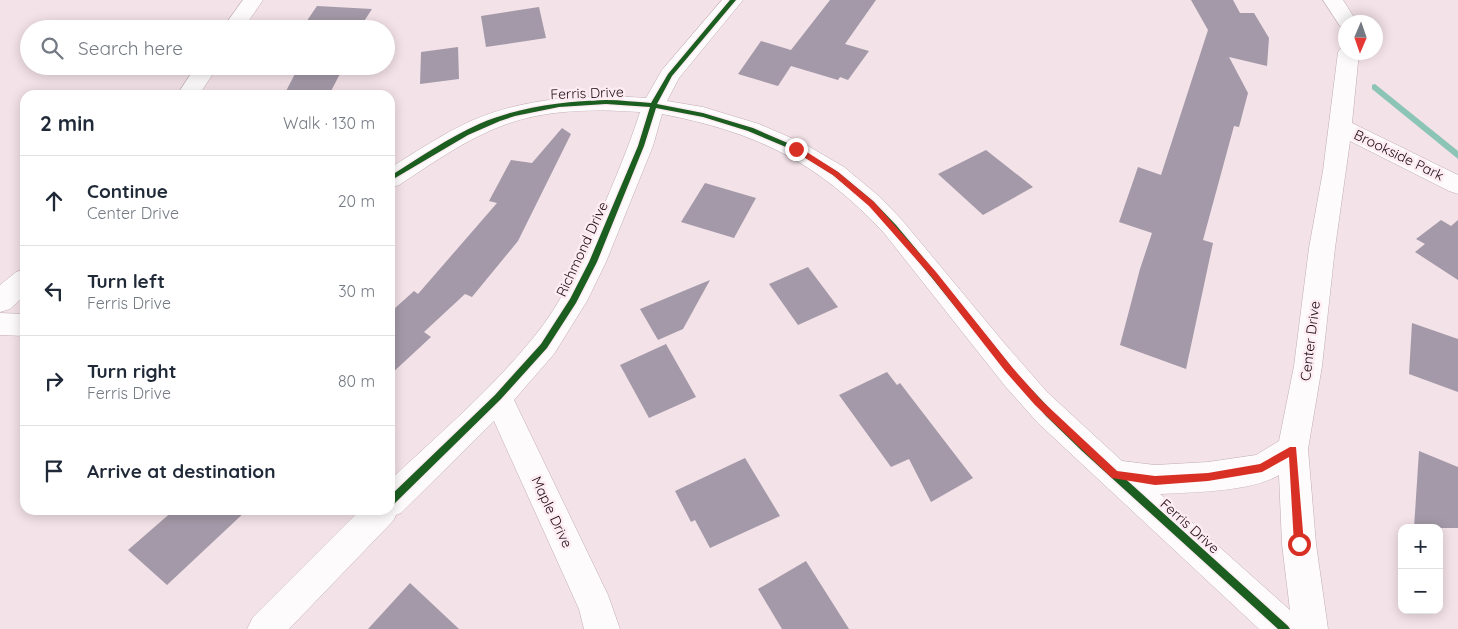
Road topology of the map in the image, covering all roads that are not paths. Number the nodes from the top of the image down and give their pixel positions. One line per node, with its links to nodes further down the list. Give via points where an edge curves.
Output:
1 (253, 0): 5 (street)
2 (733, 0): 9 (street, Richmond Drive, via 670,75)
3 (1333, 0): 4 (street)
4 (1342, 15)
5 (239, 20)
6 (1348, 60): 10 (street, Center Drive)
7 (201, 75): 8 (street)
8 (191, 90)
9 (653, 106): 11 (street, Ferris Drive, via 574,104 513,114 470,131); 17 (street, Richmond Drive, via 641,146 593,262 573,301 544,346); 19 (street, Ferris Drive, via 709,117 768,137 815,160 852,186 933,274 1038,402)
10 (1340, 126): 12 (street, Brookside Park); 18 (street, Center Drive, via 1308,366)
11 (395, 176)
12 (1458, 185)
13 (20, 283): 14 (street)
14 (0, 301)
15 (0, 324): 16 (street)
16 (20, 325)
17 (498, 397): 20 (street, Richmond Drive); 23 (street, Maple Drive, via 596,607)
18 (1293, 450): 19 (street, Ferris Drive, via 1262,468 1208,477 1155,480); 25 (street, Center Drive, via 1299,544)
19 (1115, 475): 24 (street, Ferris Drive)
20 (395, 497)
21 (377, 515): 22 (street)
22 (265, 629)
23 (602, 629)
24 (1285, 629)
25 (1310, 629)

